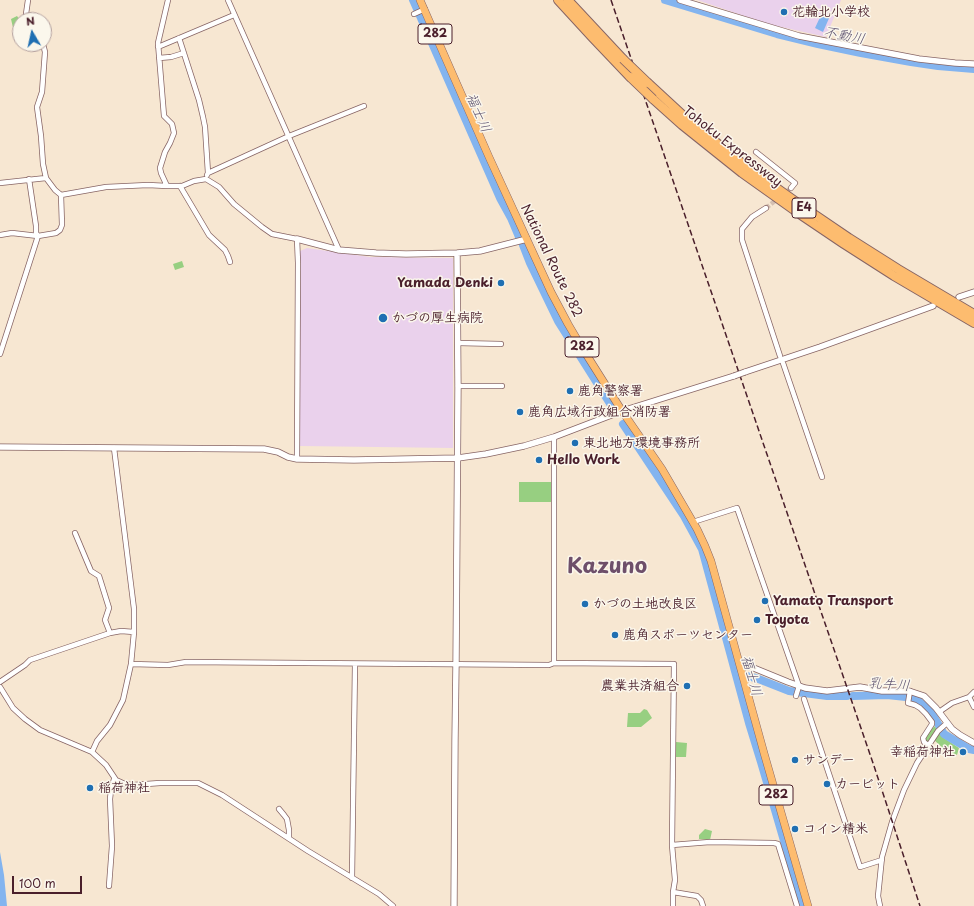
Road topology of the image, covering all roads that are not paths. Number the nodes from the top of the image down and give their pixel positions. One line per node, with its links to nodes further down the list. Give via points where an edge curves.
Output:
1 (28, 0): 9 (street)
2 (168, 0): 13 (street)
3 (228, 0): 11 (street)
4 (420, 0): 8 (highway, National Route 282 / 282)
5 (558, 0): 42 (highway, Tohoku Expressway / E4, bridge, via 653,99 742,173 844,244)
6 (568, 0): 41 (highway, Tohoku Expressway / E4, bridge, via 648,83 687,119 747,167 849,238)
7 (680, 0): 17 (street, via 799,36 918,59)
8 (424, 9): 10 (street); 34 (highway, National Route 282 / 282)
9 (26, 12)
10 (414, 14)
11 (234, 15): 12 (street); 19 (street)
12 (180, 38): 13 (street); 15 (street)
13 (158, 47): 16 (street)
14 (45, 52): 22 (street, via 42,92 37,107 42,164)
15 (184, 53): 16 (street); 21 (street, via 205,127)
16 (159, 58): 26 (street, via 164,116 172,124 174,133 160,168)
17 (974, 64)
18 (364, 106): 19 (street)
19 (289, 136): 21 (street); 35 (street)
20 (756, 152): 28 (street, via 795,183)
21 (208, 173): 24 (street)
22 (46, 178): 23 (street); 29 (street)
23 (29, 179): 25 (street); 32 (street)
24 (206, 179): 27 (street); 33 (street, via 219,187 262,228 272,234)
25 (0, 183)
26 (167, 186): 27 (street); 29 (street, via 106,187)
27 (180, 186): 37 (street, via 209,235 225,250)
28 (791, 188)
29 (61, 195): 32 (street, via 60,230)
30 (766, 208): 46 (street, via 752,217 742,229 742,240)
31 (0, 235): 32 (street)
32 (38, 236): 45 (street)
33 (297, 239): 35 (street); 55 (street)
34 (527, 239): 36 (street, via 480,251); 50 (highway, National Route 282 / 282, via 568,324)
35 (339, 250): 36 (street, via 399,254)
36 (457, 253): 43 (street)
37 (230, 262)
38 (974, 292): 39 (street)
39 (959, 297)
40 (933, 306): 50 (street, bridge, via 820,347)
41 (974, 314)
42 (974, 323)
43 (458, 343): 44 (street); 48 (street)
44 (501, 344)
45 (0, 354)
46 (780, 356)
47 (783, 363): 56 (street)
48 (458, 386): 49 (street); 54 (street)
49 (502, 386)
50 (622, 411): 51 (street); 57 (highway, National Route 282 / 282)
51 (554, 437): 54 (street, via 524,446); 61 (street)
52 (0, 447): 53 (street)
53 (114, 448): 55 (street, via 264,449); 59 (street, via 134,609)
54 (458, 458): 55 (street); 64 (street)
55 (297, 459)
56 (822, 477)
57 (693, 522): 65 (highway, National Route 282 / 282, via 711,561); 68 (street, via 737,508)
58 (75, 533): 60 (street, via 91,571 99,576 109,608 106,620)
59 (134, 632): 60 (street); 62 (street)
60 (110, 633): 66 (street, via 30,660)
61 (554, 663): 64 (street); 83 (street, via 674,664)
62 (131, 664): 63 (street); 79 (street, via 123,700)
63 (354, 664): 64 (street); 85 (street)
64 (456, 664): 91 (street)
65 (740, 665): 68 (street); 88 (highway, National Route 282 / 282)
66 (0, 682)
67 (0, 687): 79 (street, via 13,708 40,730)
68 (799, 687): 69 (street, via 827,691 860,687 882,691); 71 (street)
69 (910, 691): 75 (street, via 924,696); 78 (street, via 908,702 920,708 932,722 923,738)
70 (974, 692): 72 (street)
71 (796, 696)
72 (970, 697): 74 (street); 75 (street, via 952,703)
73 (804, 699): 84 (street, via 860,867)
74 (974, 707)
75 (939, 712): 76 (street)
76 (947, 724): 77 (street); 78 (street)
77 (974, 743)
78 (928, 745): 84 (street, via 904,790)
79 (92, 752): 80 (street, via 106,765)
80 (114, 779): 82 (street, via 134,785 198,783 222,795); 86 (street, via 110,799 112,846)
81 (279, 809): 82 (street, via 287,820)
82 (289, 838): 85 (street)
83 (672, 845): 87 (street, via 675,880); 89 (street, via 718,842 778,844)
84 (882, 860): 94 (street, via 878,896)
85 (352, 878): 90 (street, via 379,894)
86 (109, 886)
87 (673, 892): 92 (street); 93 (street, via 697,896)
88 (807, 903): 89 (street)
89 (797, 905)
90 (393, 906)
91 (454, 906)
92 (673, 906)
93 (703, 906)
94 (880, 906)

